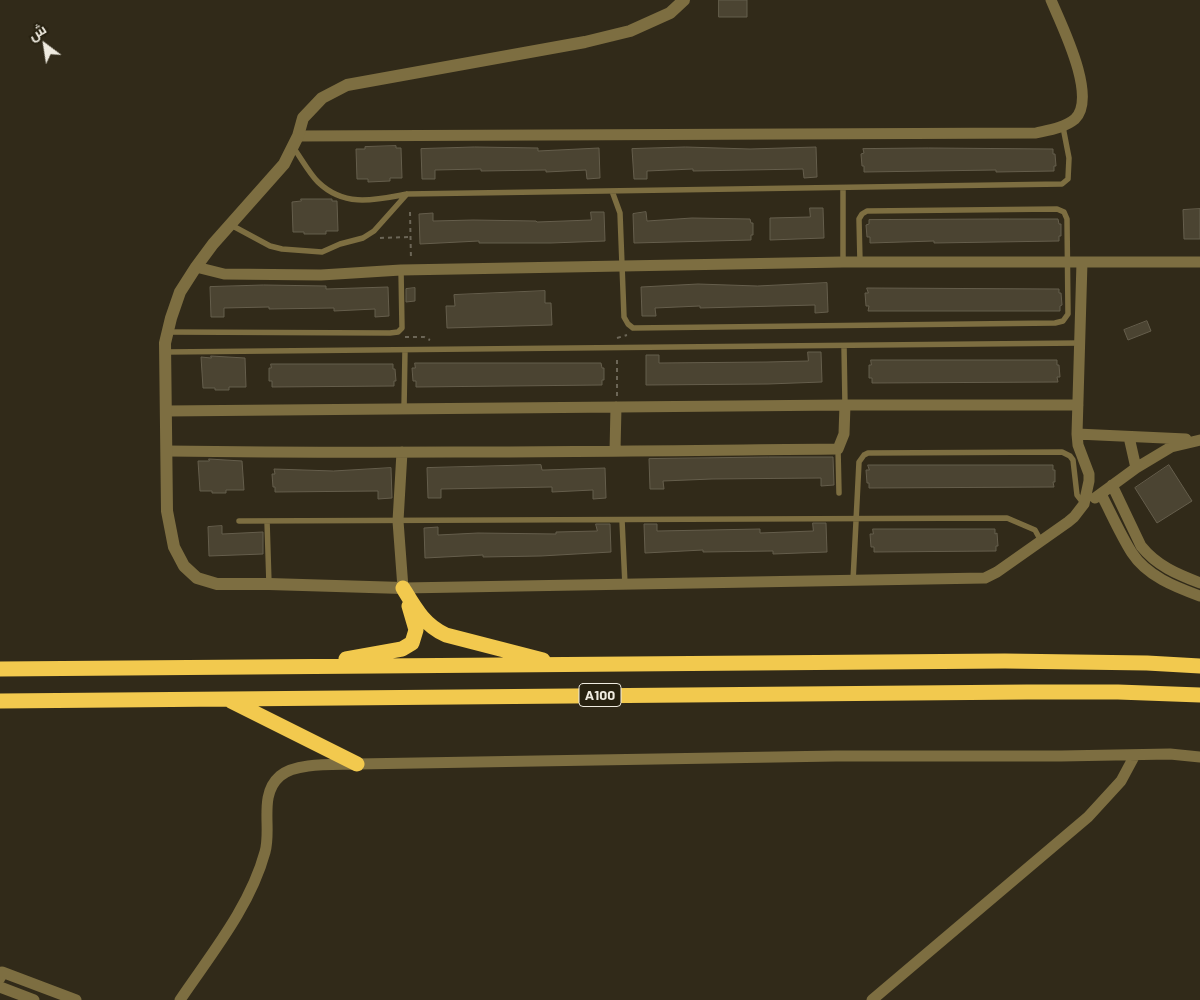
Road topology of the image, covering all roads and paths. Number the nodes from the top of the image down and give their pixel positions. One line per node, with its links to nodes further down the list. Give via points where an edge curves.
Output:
1 (684, 0): 4 (street, via 670,13 630,31 347,85 322,98 303,118)
2 (1051, 0): 3 (street, via 1082,82 1082,104 1076,118)
3 (1063, 127): 4 (street, via 1036,133); 5 (lane, via 1069,158 1068,179 1062,184)
4 (295, 141): 7 (lane, via 318,182 336,194 355,201); 9 (street, via 284,164)
5 (843, 188): 6 (lane); 12 (lane)
6 (612, 191): 7 (lane); 17 (lane, via 620,213)
7 (406, 194): 11 (lane, via 374,231)
8 (410, 212): 10 (path)
9 (230, 224): 11 (lane, via 282,249 322,252); 18 (street)
10 (411, 237): 11 (path); 19 (path)
11 (362, 238)
12 (844, 262): 13 (street); 17 (street)
13 (860, 262): 14 (street); 14 (lane, via 859,219 867,211 1057,209 1067,218)
14 (1068, 262): 15 (street); 17 (lane, via 1068,314 1055,323 643,328 633,328 624,317)
15 (1082, 262): 16 (street); 22 (street)
16 (1200, 262)
17 (622, 266): 19 (street)
18 (196, 268): 19 (street, via 224,274 321,275); 20 (street, via 180,292)
19 (406, 269): 21 (lane, via 402,328)
20 (168, 332): 21 (lane); 27 (street)
21 (398, 332): 26 (path, via 406,338 424,337 434,343)
22 (1080, 343): 23 (lane); 29 (street)
23 (844, 346): 24 (lane); 28 (lane)
24 (618, 348): 26 (lane); 30 (path)
25 (405, 350): 26 (lane); 27 (lane); 31 (lane)
26 (436, 350)
27 (166, 352): 32 (street)
28 (845, 405): 29 (street); 30 (street); 36 (street, via 844,434)
29 (1078, 405): 33 (street)
30 (616, 407): 31 (street); 38 (street)
31 (404, 409): 32 (street)
32 (166, 411): 37 (street)
33 (1077, 434): 34 (street); 44 (street, via 1090,481)
34 (1128, 437): 35 (street); 40 (street)
35 (1200, 440): 40 (street, via 1173,447)
36 (838, 449): 38 (street); 42 (lane)
37 (167, 451): 39 (street); 53 (street, via 167,511 174,547 184,566 197,578 218,584)
38 (616, 451): 39 (street)
39 (402, 452): 49 (street)
40 (1136, 468): 41 (street)
41 (1112, 484): 43 (street); 52 (street, via 1147,553 1166,568)
42 (839, 492)
43 (1101, 494): 44 (street); 56 (street, via 1139,562 1163,580)
44 (1082, 507): 45 (lane, via 1077,495 1073,460 1062,452 873,452 864,455 859,462); 50 (street, via 1068,522)
45 (857, 519): 46 (lane); 50 (lane, via 1007,518 1035,530); 51 (lane)
46 (622, 520): 49 (lane); 54 (lane)
47 (239, 521): 48 (lane)
48 (267, 521): 49 (lane); 53 (lane)
49 (398, 521): 55 (street)
50 (1041, 541): 51 (street, via 985,578)
51 (853, 581): 54 (street)
52 (1200, 583)
53 (269, 584): 55 (street)
54 (625, 584): 55 (street)
55 (403, 588): 57 (highway, via 421,617 446,635); 59 (highway, via 416,630 412,643 402,649)
56 (1200, 596)
57 (566, 665): 58 (highway, A100, via 1005,661); 59 (highway, A100)
58 (1200, 666)
59 (310, 667): 60 (highway, A100)
60 (0, 669)
61 (1200, 695): 62 (highway, A100, via 1027,692)
62 (228, 699): 63 (highway, A100); 66 (highway)
63 (0, 701)
64 (1135, 755): 65 (street); 66 (street); 72 (street, via 1121,781 1088,817)
65 (1200, 757)
66 (357, 764): 71 (street, via 295,768 274,782 268,798 267,845 254,881 235,919)
67 (1, 975): 70 (street)
68 (0, 987): 69 (street)
69 (34, 1000)
70 (76, 1000)
71 (180, 1000)
72 (872, 1000)

